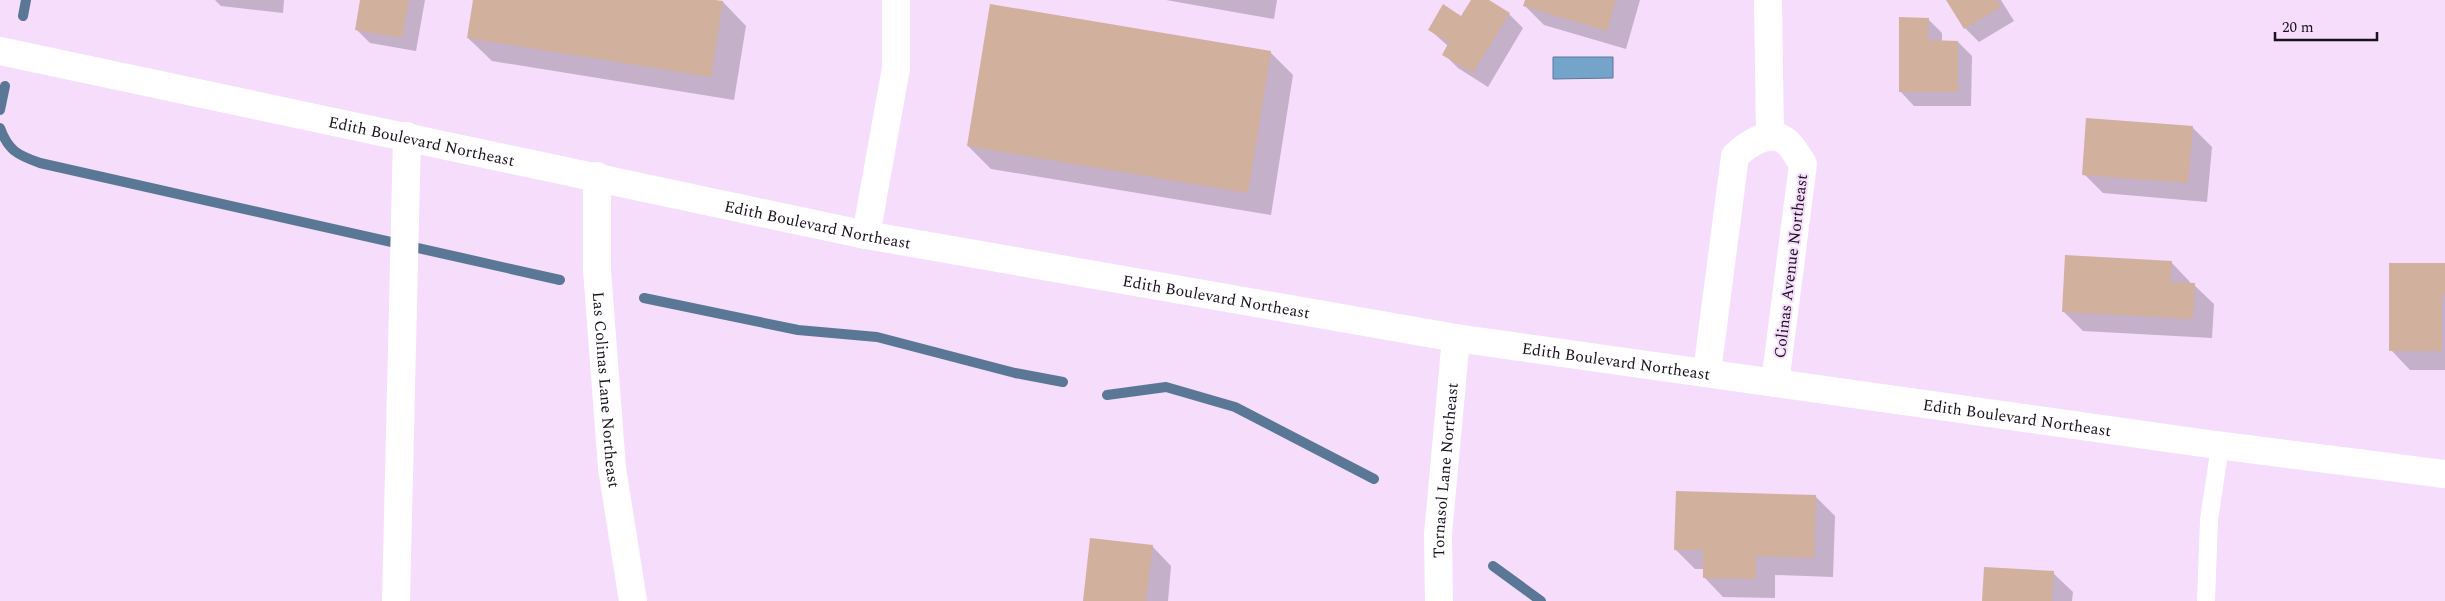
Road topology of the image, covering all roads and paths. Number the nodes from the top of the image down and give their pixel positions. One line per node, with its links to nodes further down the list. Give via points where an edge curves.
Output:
1 (896, 0): 7 (street, via 896,68)
2 (1768, 0): 5 (street)
3 (0, 51): 4 (street, Edith Boulevard Northeast)
4 (407, 136): 6 (street, Edith Boulevard Northeast); 13 (street)
5 (1770, 136): 9 (street, via 1749,143 1735,156); 10 (street, Colinas Avenue Northeast, via 1786,142 1803,164)
6 (597, 176): 7 (street, Edith Boulevard Northeast); 14 (street, Las Colinas Lane Northeast, via 597,270 612,468)
7 (866, 235): 8 (street, Edith Boulevard Northeast)
8 (1456, 338): 9 (street, Edith Boulevard Northeast); 15 (street, Tornasol Lane Northeast, via 1438,534)
9 (1707, 372): 10 (street, Edith Boulevard Northeast)
10 (1775, 384): 11 (street, Edith Boulevard Northeast)
11 (2220, 446): 12 (street, Edith Boulevard Northeast); 16 (lane, via 2209,520)
12 (2445, 474)
13 (396, 601)
14 (632, 601)
15 (1438, 601)
16 (2206, 601)

